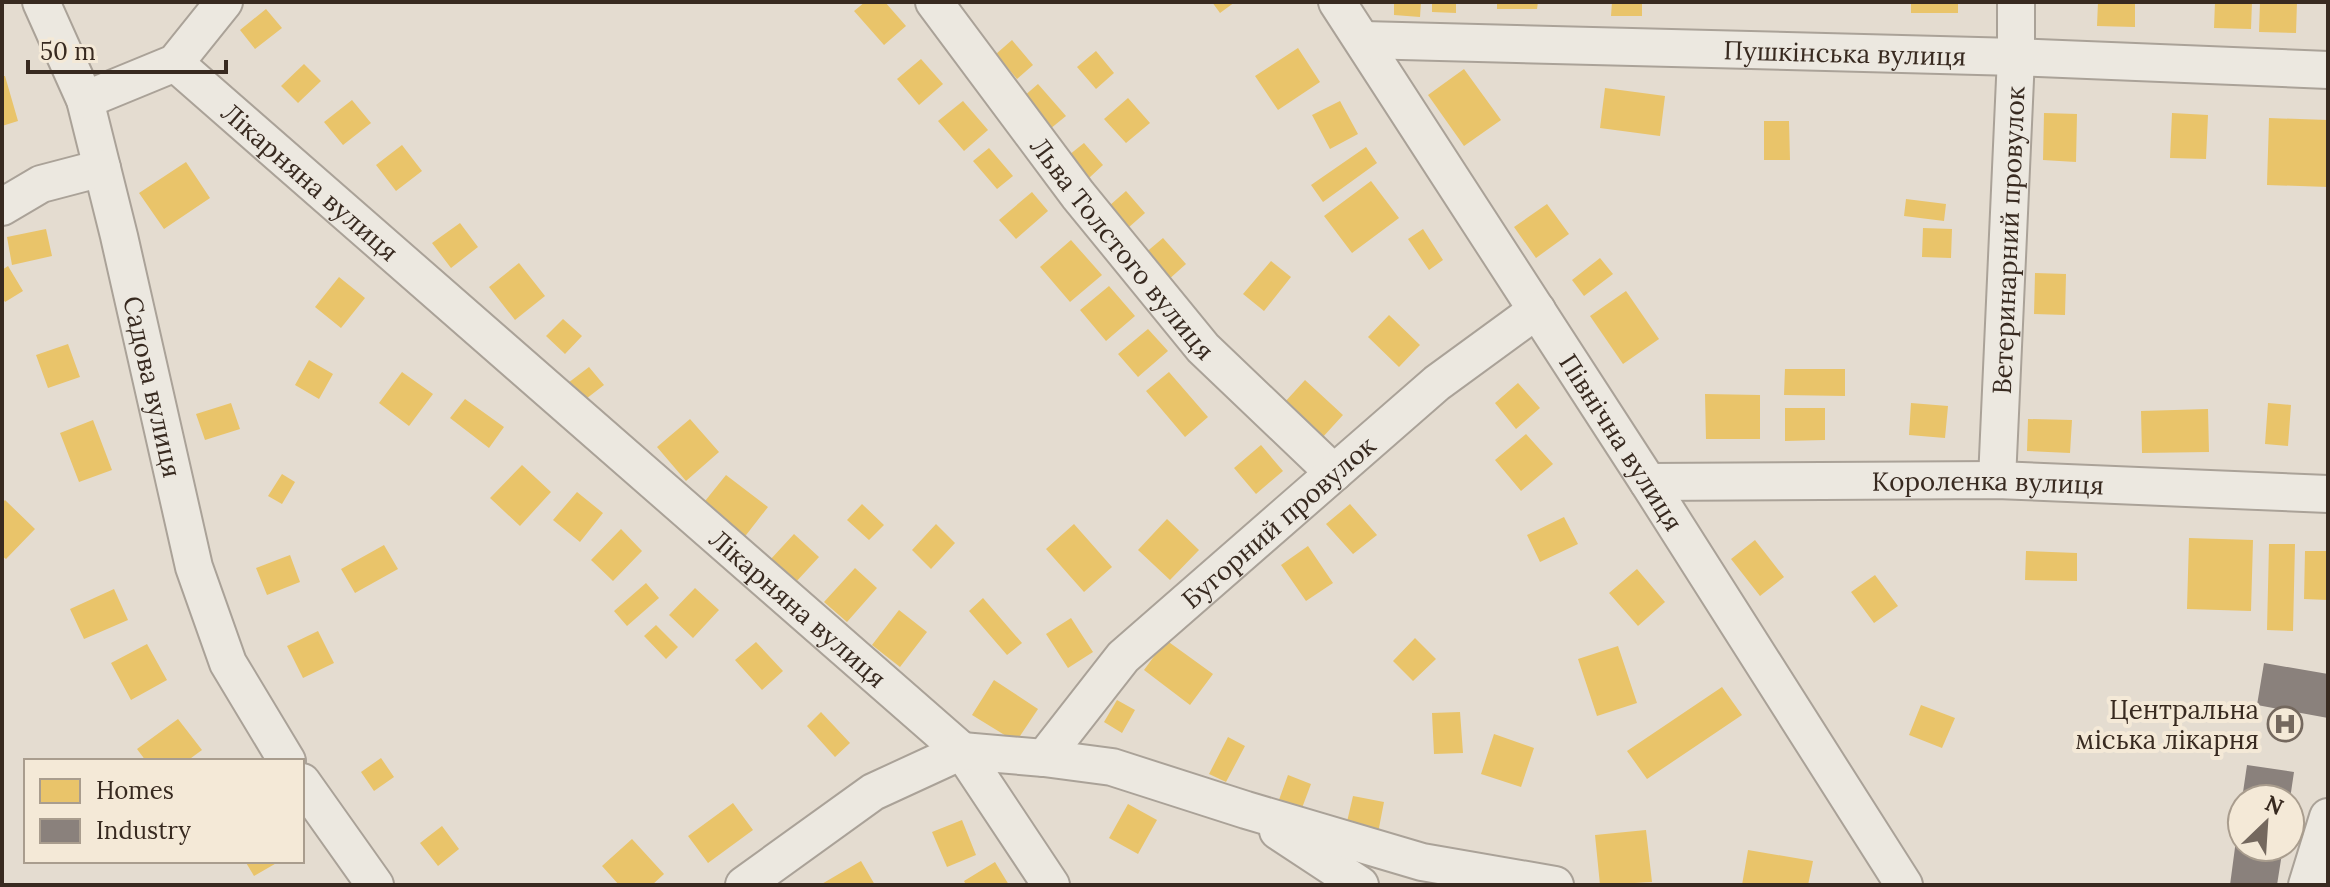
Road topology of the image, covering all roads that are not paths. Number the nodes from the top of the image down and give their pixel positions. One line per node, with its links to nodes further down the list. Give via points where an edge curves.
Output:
1 (41, 2): 10 (street, Садова вулиця)
2 (224, 2): 8 (street)
3 (934, 2): 14 (street, Льва Толстого вулиця, via 1078,195 1203,348)
4 (1337, 2): 6 (street, Північна вулиця)
5 (2016, 2): 7 (street, Ветеринарний провулок)
6 (1363, 40): 7 (street, Пушкінська вулиця); 13 (street, Північна вулиця)
7 (2016, 57): 9 (street, Пушкінська вулиця); 15 (street, Ветеринарний провулок)
8 (175, 63): 10 (street); 18 (street, Лікарняна вулиця)
9 (2328, 70)
10 (85, 100): 11 (street, Садова вулиця)
11 (102, 168): 12 (street, via 41,184); 20 (street, Садова вулиця, via 194,567 228,663)
12 (2, 207)
13 (1537, 310): 14 (street, Бугорний провулок, via 1437,383); 16 (street, Північна вулиця)
14 (1334, 473): 19 (street, Бугорний провулок, via 1123,657)
15 (1997, 480): 16 (street, Короленка вулиця); 17 (street, Короленка вулиця)
16 (1648, 482): 29 (street, Північна вулиця)
17 (2328, 494)
18 (962, 751): 19 (street); 25 (street, via 873,792); 26 (street, Лікарняна вулиця)
19 (1044, 758): 22 (street, via 1112,767)
20 (286, 759)
21 (304, 785): 24 (street)
22 (1246, 810): 27 (street); 28 (street, via 1422,862)
23 (2328, 817): 30 (street)
24 (375, 885)
25 (744, 885)
26 (1051, 885)
27 (1360, 885)
28 (1555, 885)
29 (1904, 885)
30 (2307, 885)

